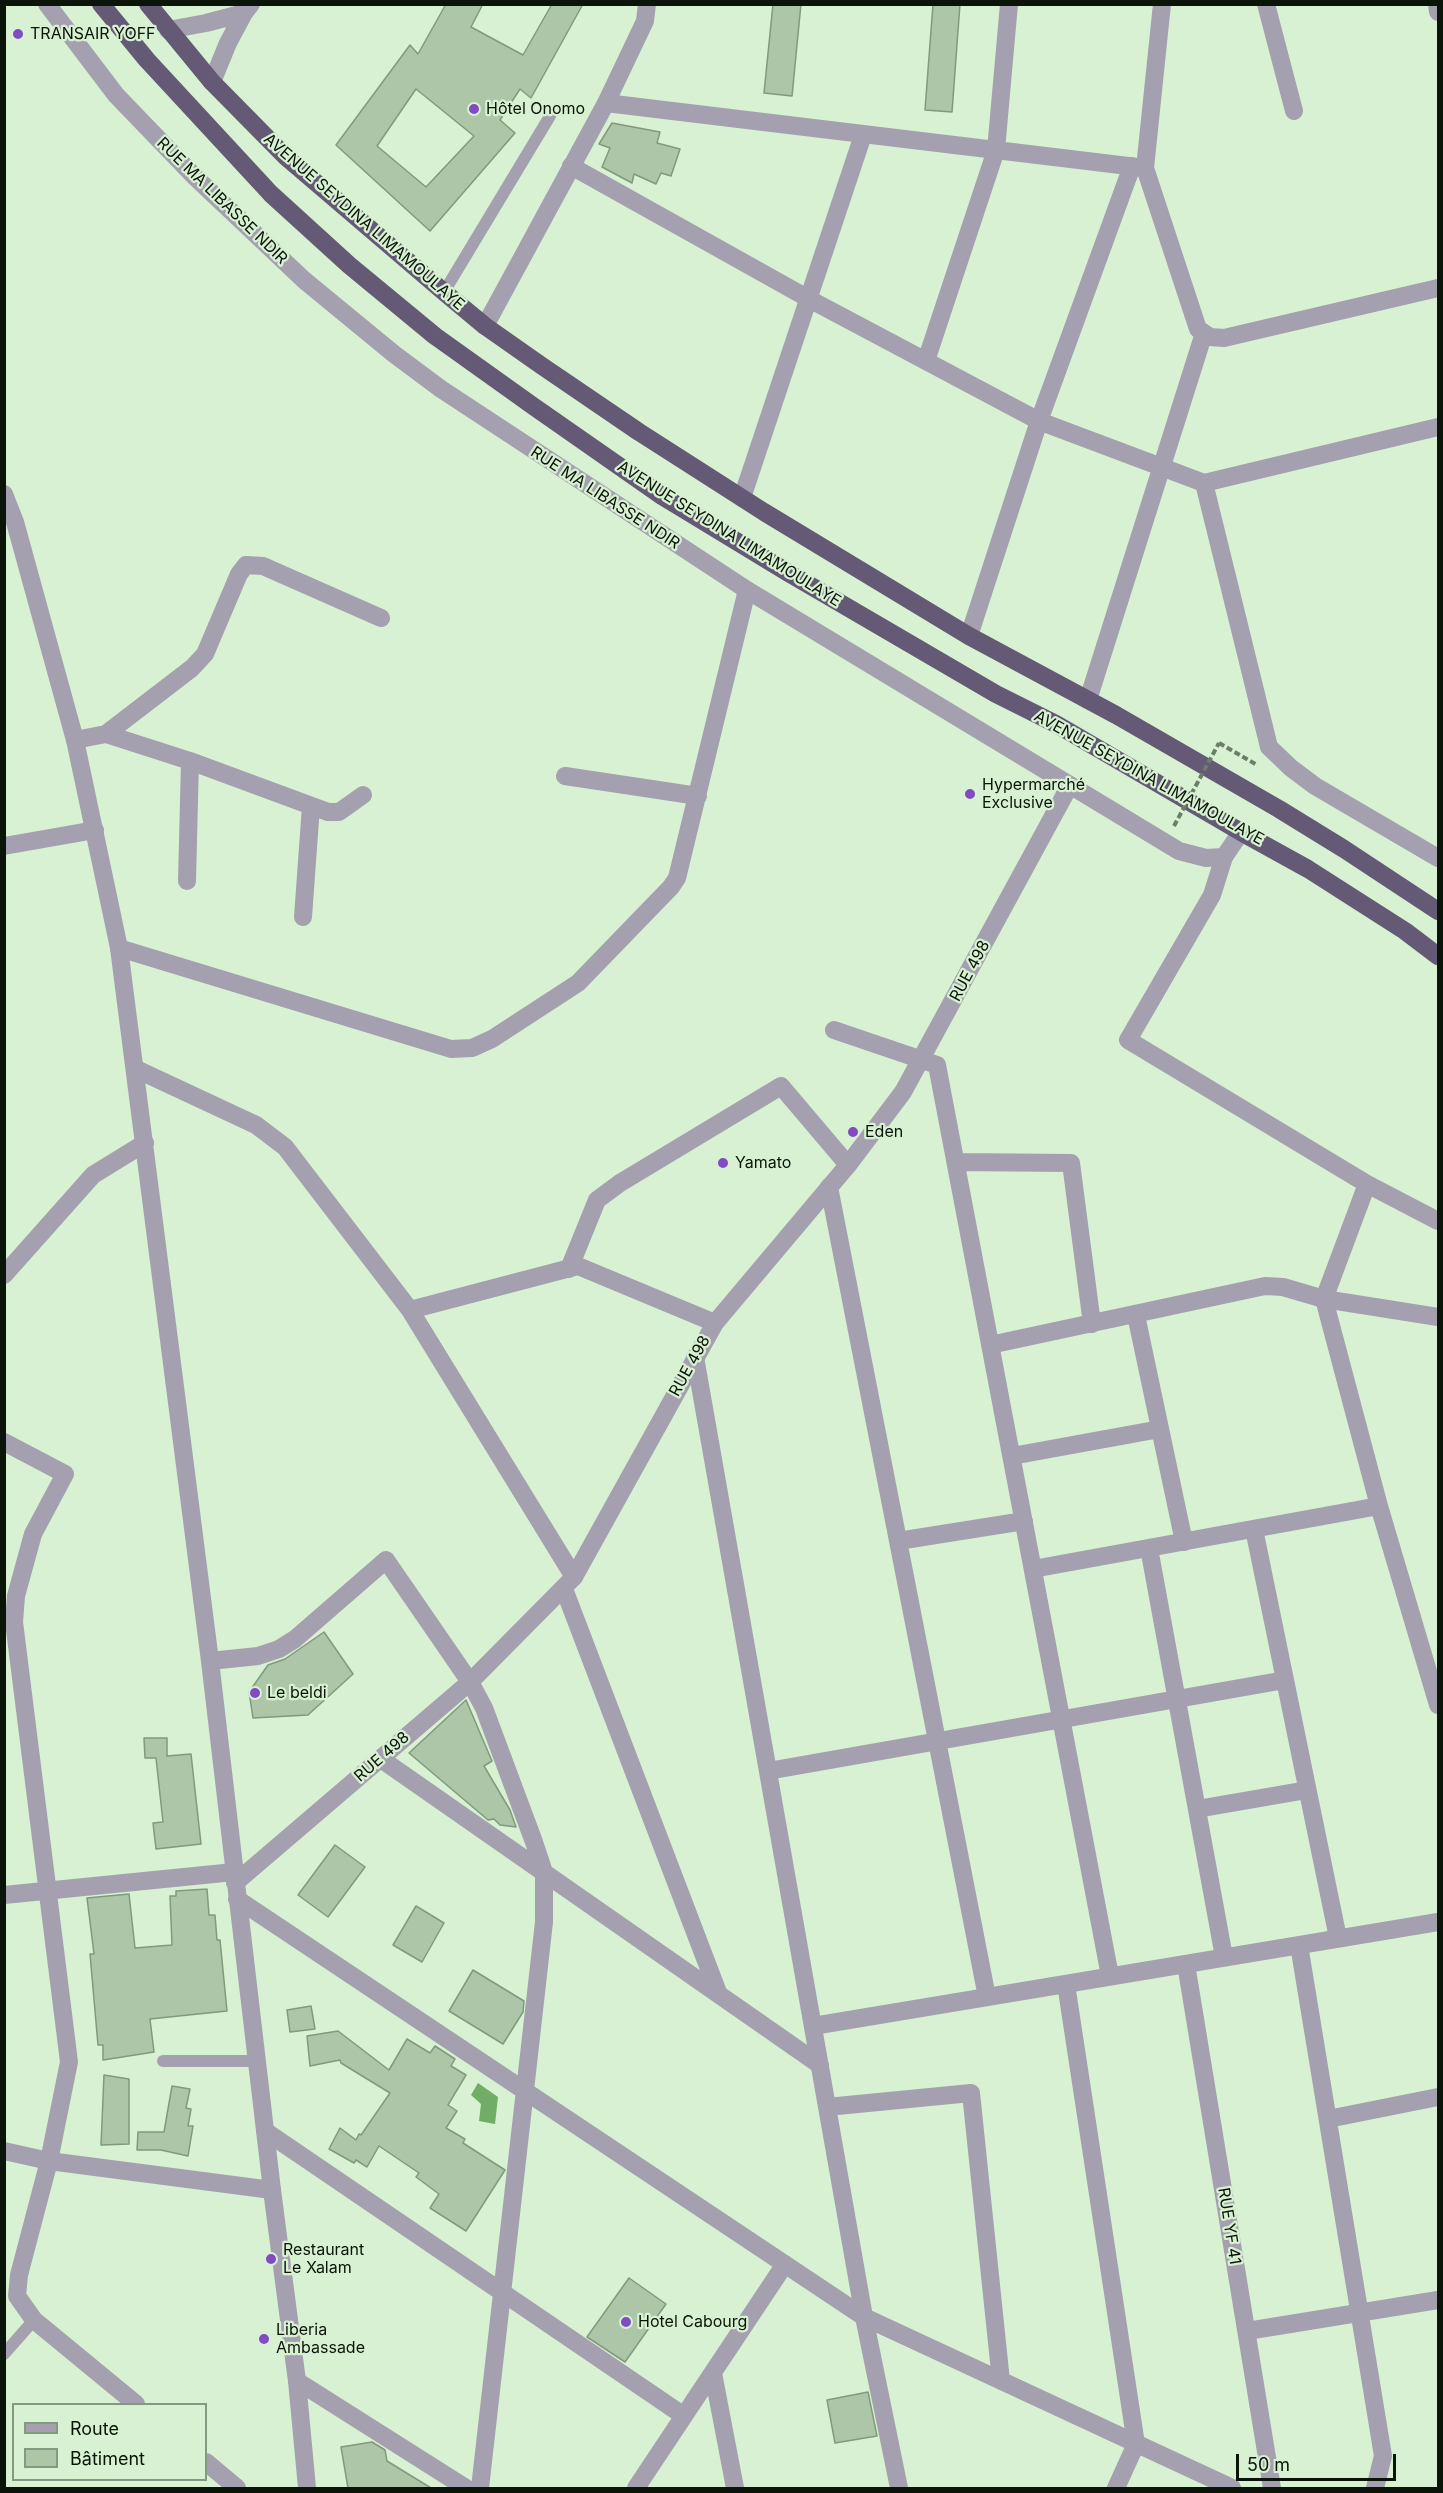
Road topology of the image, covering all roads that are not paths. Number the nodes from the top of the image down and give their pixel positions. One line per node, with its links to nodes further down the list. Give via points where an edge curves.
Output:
1 (47, 4): 32 (street, RUE MA LIBASSE NDIR, via 116,95 195,177 304,280 441,389)
2 (101, 4): 45 (highway, AVENUE SEYDINA LIMAMOULAYE, via 170,86 271,194 349,265 444,342 672,501 996,694 1056,724)
3 (148, 4): 11 (highway, AVENUE SEYDINA LIMAMOULAYE)
4 (647, 4): 13 (street, via 645,21)
5 (1009, 4): 17 (street)
6 (1162, 4): 19 (street)
7 (1266, 4): 14 (street)
8 (1437, 4): 10 (street)
9 (247, 9): 11 (street); 12 (street)
10 (1438, 12)
11 (168, 30): 12 (highway, AVENUE SEYDINA LIMAMOULAYE)
12 (212, 82): 21 (highway, AVENUE SEYDINA LIMAMOULAYE, via 286,157)
13 (606, 103): 16 (street); 18 (street)
14 (1294, 111)
15 (550, 116): 21 (lane)
16 (863, 135): 17 (street); 22 (street)
17 (996, 150): 19 (street); 25 (street)
18 (572, 166): 22 (street); 23 (street)
19 (1138, 167): 24 (street, via 1198,329); 26 (street)
20 (1438, 288): 24 (street, via 1224,338)
21 (444, 292): 23 (highway, AVENUE SEYDINA LIMAMOULAYE)
22 (809, 299): 25 (street); 31 (street)
23 (485, 326): 31 (highway, AVENUE SEYDINA LIMAMOULAYE)
24 (1204, 333): 28 (street)
25 (926, 361): 26 (street)
26 (1039, 421): 28 (street); 34 (street)
27 (1438, 427): 29 (street)
28 (1161, 469): 29 (street); 35 (street)
29 (1204, 483): 48 (street, via 1269,747 1315,786)
30 (4, 494): 37 (street)
31 (742, 498): 34 (highway, AVENUE SEYDINA LIMAMOULAYE)
32 (747, 590): 40 (street, RUE MA LIBASSE NDIR); 42 (street)
33 (381, 618): 36 (street, via 263,566 246,565 205,654)
34 (969, 636): 35 (highway, AVENUE SEYDINA LIMAMOULAYE)
35 (1088, 700): 50 (highway, AVENUE SEYDINA LIMAMOULAYE, via 1298,820)
36 (106, 734): 37 (street); 38 (street)
37 (75, 741): 44 (street)
38 (190, 761): 43 (street); 49 (street)
39 (565, 776): 42 (street)
40 (1070, 785): 47 (street, RUE MA LIBASSE NDIR, via 1179,851 1206,858); 55 (street, RUE 498)
41 (363, 795): 43 (street, via 339,812)
42 (698, 796): 52 (street, via 681,868 671,887 578,983 472,1048 451,1049)
43 (311, 806): 51 (street)
44 (95, 830): 46 (street); 52 (street)
45 (1241, 832): 47 (street); 53 (highway, AVENUE SEYDINA LIMAMOULAYE, via 1308,869)
46 (4, 846)
47 (1224, 857): 60 (street, via 1212,894 1128,1040)
48 (1438, 858)
49 (187, 881)
50 (1438, 911)
51 (303, 917)
52 (119, 948): 56 (street)
53 (1438, 956)
54 (834, 1030): 55 (street)
55 (921, 1060): 58 (street, via 938,1065); 59 (street, RUE 498, via 903,1092)
56 (136, 1069): 57 (street); 66 (street, via 256,1125 285,1147)
57 (145, 1143): 64 (street, via 93,1175); 84 (street)
58 (956, 1162): 70 (street, via 1071,1163); 71 (street)
59 (848, 1165): 61 (street, RUE 498); 63 (street, via 781,1086 597,1200)
60 (1367, 1184): 62 (street); 65 (street)
61 (829, 1187): 69 (street, RUE 498); 79 (street)
62 (1438, 1221)
63 (569, 1269): 66 (street); 69 (street, via 578,1266)
64 (4, 1275)
65 (1324, 1299): 67 (street, via 1265,1286); 68 (street); 76 (street)
66 (410, 1310): 83 (street)
67 (1136, 1315): 70 (street); 73 (street)
68 (1438, 1317)
69 (715, 1323): 72 (street, RUE 498)
70 (1092, 1324): 71 (street)
71 (990, 1345): 75 (street)
72 (695, 1357): 83 (street, RUE 498); 92 (street)
73 (1160, 1429): 75 (street); 80 (street)
74 (4, 1442): 97 (street, via 65,1474 33,1534 16,1596 14,1622)
75 (1012, 1456): 77 (street)
76 (1379, 1506): 78 (street); 88 (street)
77 (1024, 1521): 79 (street); 82 (street)
78 (1254, 1529): 80 (street); 85 (street)
79 (898, 1541): 90 (street)
80 (1184, 1542): 81 (street)
81 (1149, 1548): 82 (street); 87 (street)
82 (1033, 1569): 89 (street)
83 (569, 1583): 86 (street, RUE 498); 106 (street)
84 (210, 1661): 86 (street, via 258,1656 279,1649 386,1560); 96 (street)
85 (1285, 1680): 87 (street); 93 (street)
86 (470, 1682): 91 (street, RUE 498); 95 (street, via 484,1708)
87 (1177, 1699): 89 (street); 94 (street)
88 (1438, 1705)
89 (1062, 1719): 90 (street); 104 (street)
90 (938, 1741): 92 (street); 107 (street)
91 (381, 1759): 95 (street); 96 (street, RUE 498)
92 (768, 1772): 108 (street)
93 (1307, 1790): 94 (street); 100 (street)
94 (1197, 1809): 102 (street)
95 (544, 1872): 106 (street); 112 (street, via 544,1922)
96 (236, 1885): 97 (street); 110 (street); 112 (street)
97 (46, 1891): 98 (street); 118 (street, via 69,2062)
98 (4, 1895)
99 (1438, 1922): 100 (street)
100 (1338, 1938): 101 (street)
101 (1299, 1945): 102 (street); 115 (street)
102 (1224, 1957): 103 (street)
103 (1186, 1964): 104 (street); 126 (street, RUE YF 41)
104 (1110, 1976): 105 (street)
105 (1066, 1984): 107 (street); 133 (street)
106 (720, 1995): 111 (street)
107 (987, 1997): 108 (street)
108 (813, 2026): 111 (street)
109 (163, 2061): 110 (lane)
110 (257, 2061): 116 (street)
111 (820, 2065): 114 (street)
112 (524, 2090): 120 (street); 121 (street)
113 (1438, 2097): 115 (street)
114 (827, 2107): 124 (street); 130 (street, via 971,2093)
115 (1328, 2119): 123 (street)
116 (265, 2131): 119 (street); 121 (street)
117 (4, 2151): 118 (street)
118 (49, 2161): 119 (street); 125 (street, via 17,2296)
119 (272, 2190): 129 (street)
120 (785, 2264): 124 (street); 128 (street)
121 (502, 2292): 132 (street); 138 (street)
122 (1438, 2300): 123 (street)
123 (1361, 2312): 126 (street); 145 (street, via 1383,2456)
124 (864, 2317): 130 (street); 141 (street)
125 (34, 2320): 127 (lane); 131 (street)
126 (1247, 2331): 144 (street, RUE YF 41)
127 (4, 2354)
128 (713, 2373): 132 (street); 140 (street)
129 (297, 2381): 136 (street); 137 (street)
130 (1001, 2381): 133 (street)
131 (135, 2403)
132 (684, 2416): 139 (street)
133 (1136, 2444): 142 (street); 143 (street)
134 (207, 2463): 135 (street)
135 (237, 2488)
136 (307, 2488)
137 (466, 2488)
138 (480, 2488)
139 (636, 2488)
140 (735, 2488)
141 (900, 2488)
142 (1116, 2488)
143 (1232, 2488)
144 (1272, 2488)
145 (1375, 2488)

